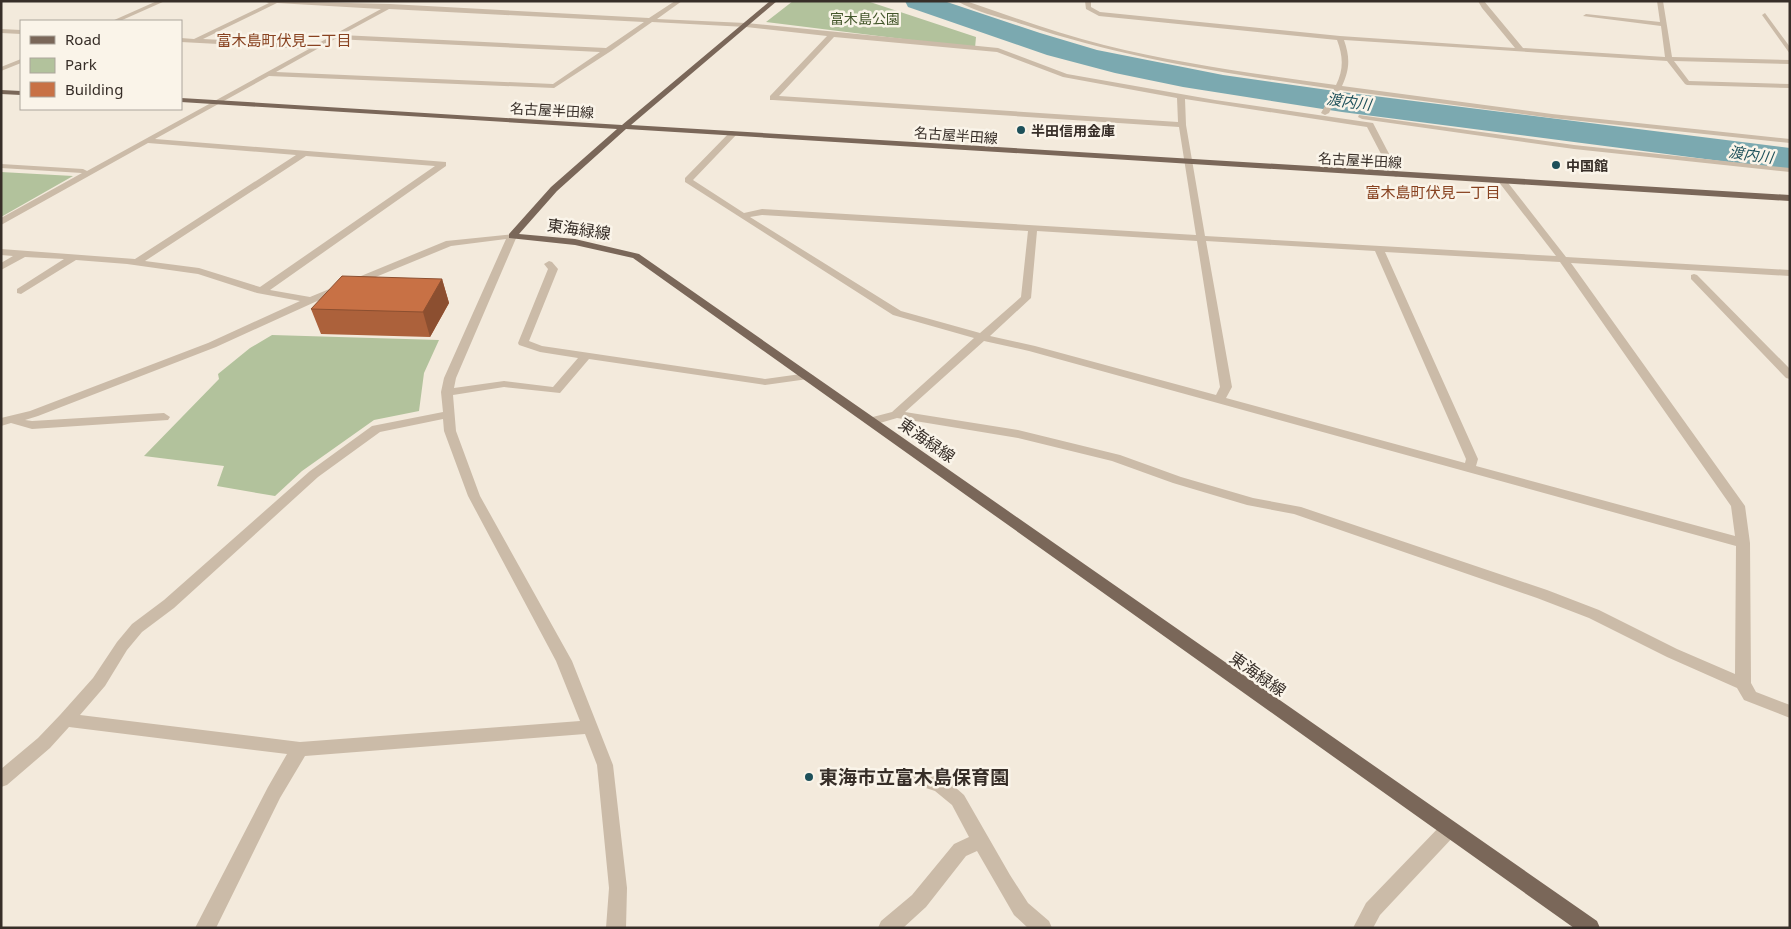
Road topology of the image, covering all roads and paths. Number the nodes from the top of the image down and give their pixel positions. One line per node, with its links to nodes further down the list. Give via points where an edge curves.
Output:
1 (162, 1): 14 (street)
2 (266, 1): 3 (street)
3 (277, 1): 11 (street); 24 (street)
4 (399, 1): 11 (street)
5 (680, 1): 15 (street)
6 (774, 1): 17 (main road, 東海緑線)
7 (960, 1): 35 (street, via 1120,50)
8 (1088, 1): 22 (street, via 1088,8 1100,14)
9 (1481, 1): 27 (street)
10 (1660, 1): 16 (street)
11 (390, 6): 15 (street); 21 (street)
12 (1765, 15): 28 (street)
13 (1586, 16): 16 (street)
14 (117, 20)
15 (651, 20): 17 (street); 26 (street)
16 (1664, 24): 29 (street)
17 (746, 25): 20 (street); 44 (main road, 東海緑線)
18 (1, 31): 19 (street)
19 (20, 32)
20 (832, 35): 38 (street, via 998,50 1065,76); 43 (street, via 773,98)
21 (334, 37): 25 (street); 26 (street)
22 (1340, 38): 27 (street); 35 (street, via 1346,61)
23 (182, 40): 24 (street)
24 (194, 41): 25 (street)
25 (317, 47): 33 (street)
26 (608, 50): 33 (street, via 554,86)
27 (1521, 50): 29 (street)
28 (1790, 52)
29 (1669, 59): 31 (street); 34 (street, via 1692,85)
30 (20, 61): 32 (street)
31 (1790, 62)
32 (1, 69)
33 (267, 74): 40 (street)
34 (1790, 86)
35 (1337, 89): 42 (street); 47 (street)
36 (1, 92): 37 (main road)
37 (20, 93)
38 (1181, 97): 41 (street); 43 (street)
39 (182, 100): 40 (main road, 名古屋半田線)
40 (219, 102): 44 (main road, 名古屋半田線); 46 (street)
41 (1215, 102): 42 (street, via 1219,98); 53 (street, via 1370,125)
42 (1325, 113): 51 (street, via 1574,148)
43 (1182, 124): 49 (street)
44 (626, 127): 45 (main road, 名古屋半田線); 59 (main road, 東海緑線, via 554,189)
45 (734, 133): 49 (main road, 名古屋半田線); 56 (street, via 688,180)
46 (146, 141): 48 (street); 57 (street)
47 (1790, 141)
48 (305, 153): 66 (street); 72 (street, via 443,164)
49 (1188, 163): 53 (main road, 名古屋半田線); 60 (street)
50 (1, 166): 52 (street)
51 (1790, 170)
52 (83, 171)
53 (1396, 175): 54 (main road, 名古屋半田線)
54 (1502, 181): 55 (main road, 名古屋半田線); 65 (street)
55 (1790, 198)
56 (742, 216): 58 (street, via 762,212); 74 (street, via 897,313)
57 (1, 222)
58 (1033, 228): 60 (street); 74 (street, via 1026,298)
59 (512, 236): 73 (street, via 449,242); 76 (main road, 東海緑線, via 576,242 636,256); 78 (street, via 450,378)
60 (1201, 238): 61 (street); 79 (street, via 1226,387)
61 (1379, 248): 65 (street); 86 (street, via 1472,459)
62 (1, 252): 63 (street)
63 (23, 254): 64 (street); 68 (street)
64 (74, 257): 66 (street); 71 (street)
65 (1563, 259): 69 (street); 87 (street, via 1738,506)
66 (137, 262): 72 (street, via 199,271)
67 (549, 264): 75 (street, via 553,269 523,343)
68 (1, 267)
69 (1790, 272)
70 (1694, 277): 77 (street)
71 (20, 290)
72 (261, 291): 73 (street)
73 (311, 300): 83 (street, via 212,345)
74 (983, 337): 79 (street); 81 (street)
75 (586, 356): 76 (street, via 765,382); 78 (street, via 556,391 504,384)
76 (808, 376): 85 (main road, 東海緑線)
77 (1790, 376)
78 (447, 392): 80 (street)
79 (1219, 401): 86 (street)
80 (448, 414): 90 (street, via 376,429 314,474 169,604 137,628 99,682); 91 (street, via 450,431 474,496 564,661)
81 (896, 414): 85 (street); 88 (street, via 1018,434 1116,458 1252,502 1296,510 1594,614)
82 (164, 417): 83 (street, via 32,425)
83 (15, 421): 84 (street)
84 (1, 422)
85 (872, 422): 95 (main road, 東海緑線)
86 (1469, 469): 87 (street)
87 (1743, 543): 88 (street)
88 (1743, 684): 89 (street, via 1750,696)
89 (1790, 712)
90 (66, 720): 92 (street); 94 (street)
91 (590, 727): 92 (street); 98 (street, via 605,765 618,888)
92 (300, 749): 97 (street, via 280,779)
93 (911, 776): 96 (street, via 940,785 958,800)
94 (1, 780)
95 (1449, 829): 101 (street, via 1373,909); 102 (main road, 東海緑線)
96 (981, 840): 99 (street, via 960,850 919,900); 100 (street, via 1021,909)
97 (205, 928)
98 (616, 928)
99 (888, 928)
100 (1042, 928)
101 (1363, 928)
102 (1590, 928)

